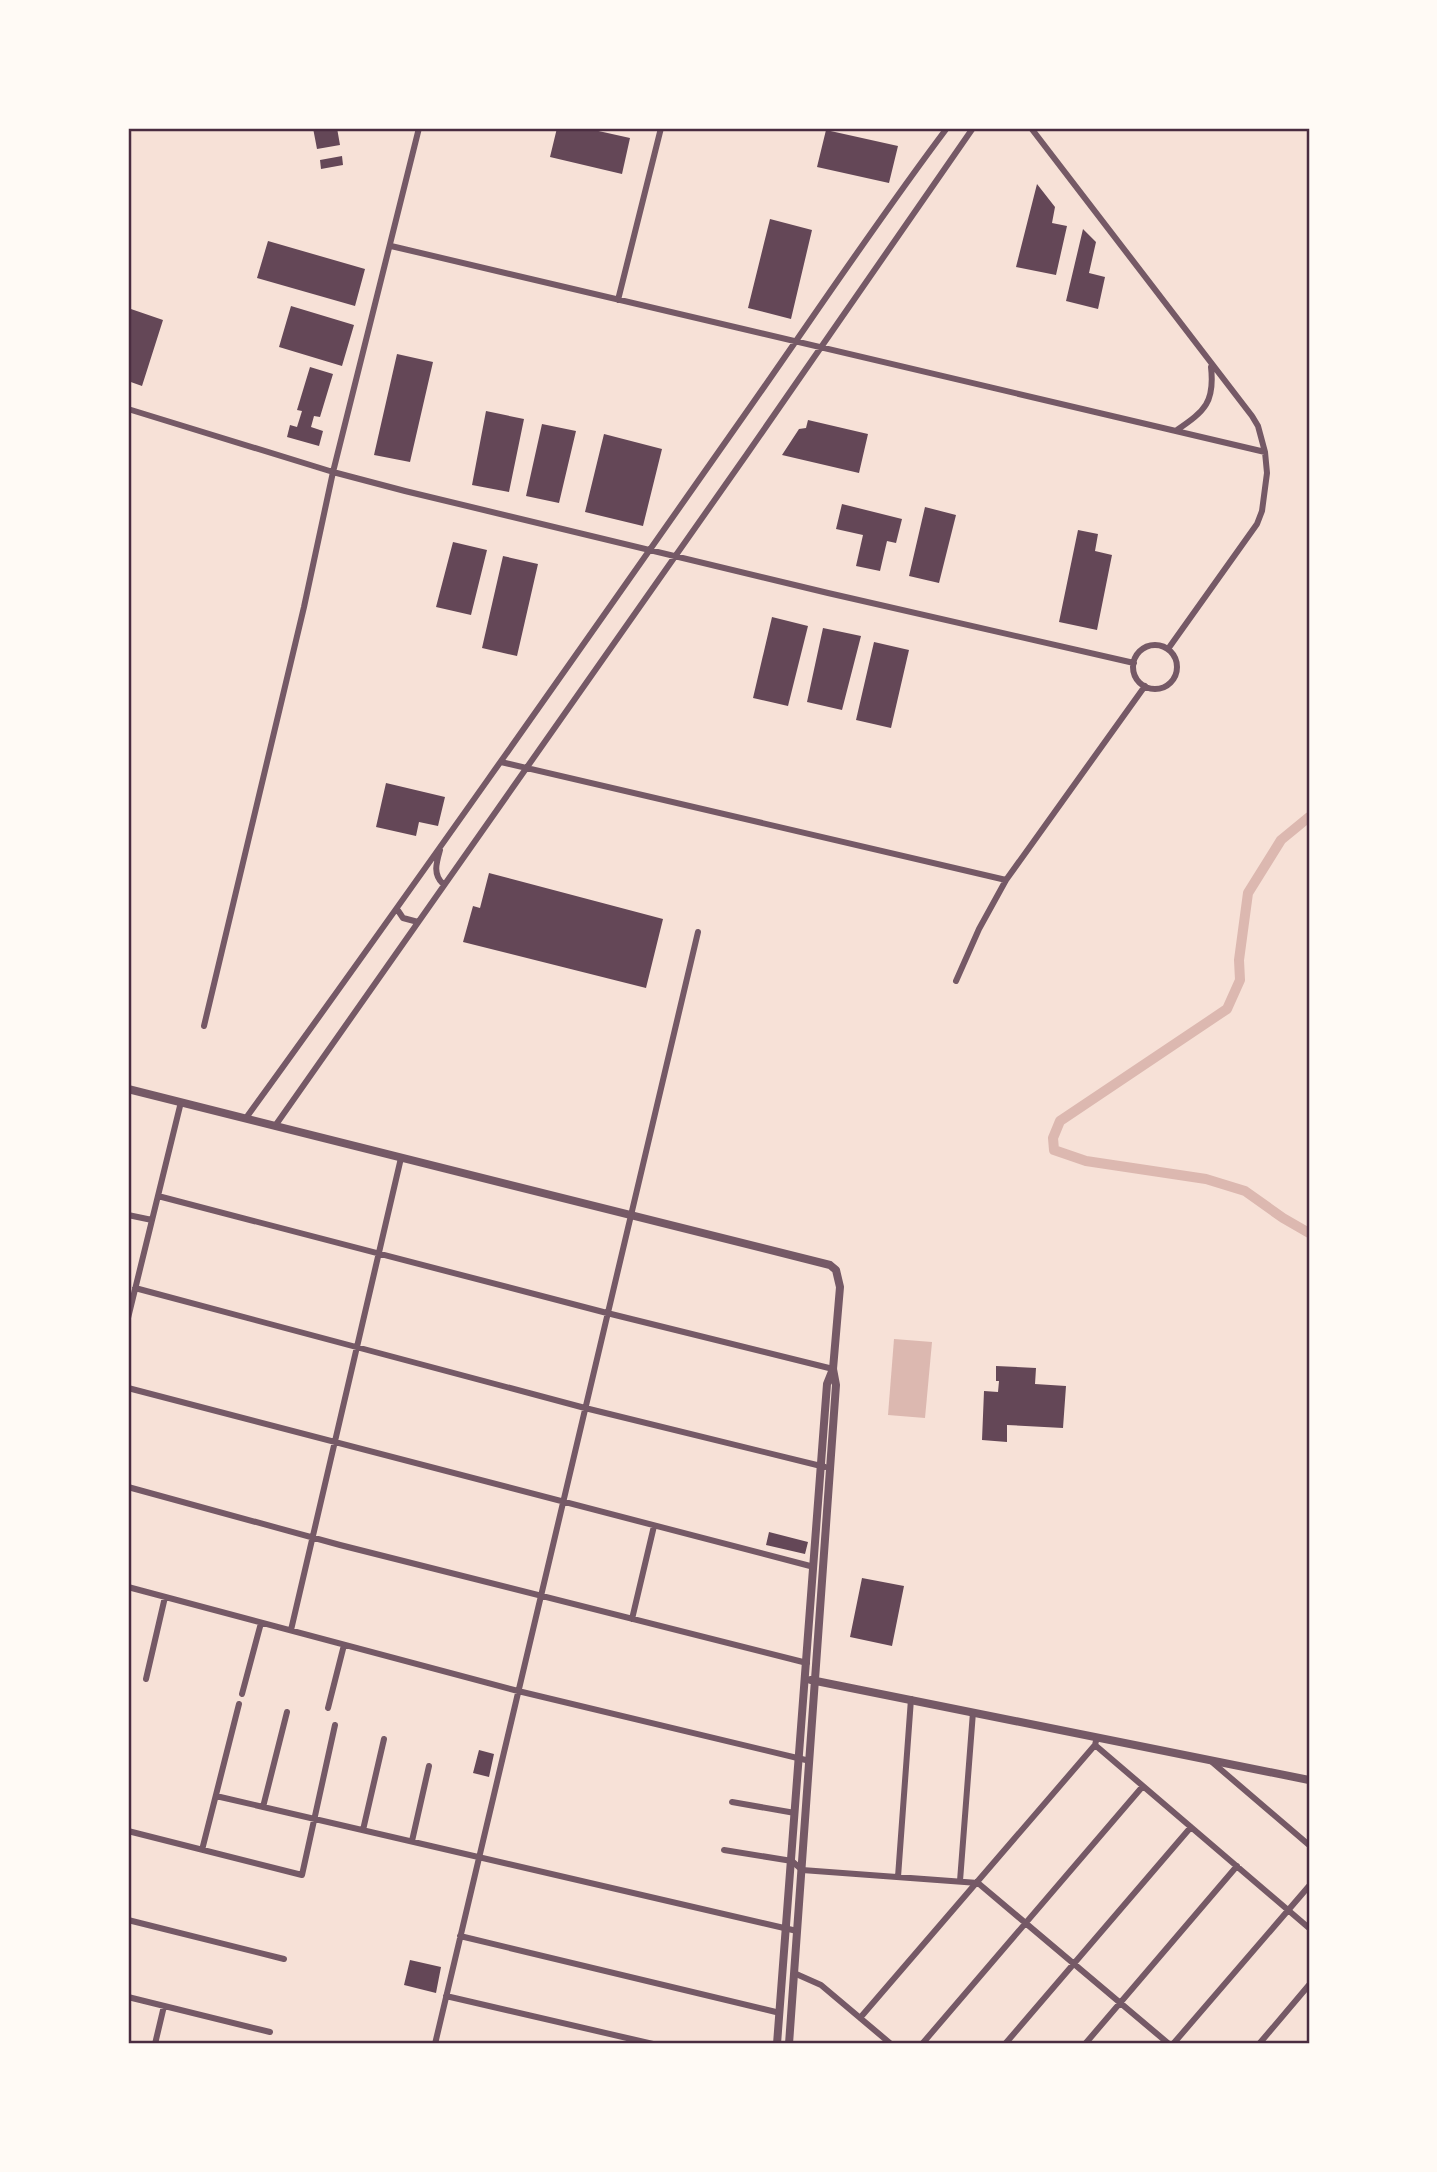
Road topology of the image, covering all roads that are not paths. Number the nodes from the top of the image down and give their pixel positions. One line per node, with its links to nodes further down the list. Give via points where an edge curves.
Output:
1 (419, 128): 6 (street)
2 (661, 128): 7 (street)
3 (947, 128): 8 (street)
4 (974, 128): 9 (street)
5 (1031, 128): 10 (street)
6 (391, 246): 7 (street); 14 (street)
7 (618, 300): 8 (street)
8 (796, 342): 9 (street); 15 (street)
9 (822, 347): 12 (street); 16 (street)
10 (1211, 365): 12 (street, via 1214,387 1207,404); 13 (street, via 1258,426)
11 (128, 409): 14 (street)
12 (1177, 430): 13 (street)
13 (1265, 452): 17 (street, via 1266,496 1256,524)
14 (333, 472): 15 (street); 29 (street)
15 (650, 550): 16 (street); 20 (street)
16 (676, 556): 18 (street); 21 (street)
17 (1168, 649): 18 (street, via 1147,647); 19 (street, via 1177,668 1172,681 1159,689)
18 (1134, 663): 19 (street, via 1136,676)
19 (1145, 686): 23 (street)
20 (500, 762): 21 (street); 22 (street)
21 (527, 768): 23 (street); 24 (street)
22 (441, 845): 24 (street, via 436,872); 25 (street)
23 (1006, 880): 28 (street)
24 (443, 884): 26 (street)
25 (397, 909): 26 (street, via 403,918); 32 (street)
26 (418, 922): 33 (street)
27 (698, 932): 37 (street)
28 (956, 981)
29 (204, 1026)
30 (128, 1089): 31 (street)
31 (181, 1102): 32 (street); 35 (street)
32 (246, 1118): 33 (street)
33 (275, 1126): 34 (street)
34 (401, 1158): 37 (street); 39 (street)
35 (158, 1196): 38 (street); 39 (street)
36 (128, 1215): 38 (street)
37 (630, 1215): 42 (street); 45 (street, via 830,1265 840,1287)
38 (152, 1220): 40 (street)
39 (379, 1252): 42 (street); 44 (street)
40 (135, 1288): 41 (street); 44 (street)
41 (129, 1305): 43 (street)
42 (607, 1313): 45 (street); 47 (street)
43 (128, 1318)
44 (358, 1347): 47 (street); 48 (street)
45 (833, 1370): 49 (street, via 836,1385)
46 (128, 1388): 48 (street)
47 (585, 1408): 49 (street); 51 (street)
48 (334, 1444): 51 (street); 53 (street)
49 (826, 1467): 54 (street); 55 (street)
50 (128, 1488): 53 (street)
51 (562, 1502): 52 (street); 57 (street)
52 (654, 1526): 54 (street); 59 (street)
53 (312, 1538): 57 (street); 61 (street)
54 (813, 1566): 55 (street); 63 (street)
55 (823, 1569): 64 (street)
56 (128, 1587): 58 (street)
57 (540, 1596): 59 (street); 68 (street)
58 (164, 1597): 60 (street); 65 (street)
59 (632, 1619): 63 (street)
60 (261, 1623): 61 (street); 69 (street)
61 (290, 1630): 62 (street)
62 (344, 1644): 68 (street); 72 (street)
63 (806, 1662): 64 (street); 66 (street)
64 (816, 1665): 67 (street)
65 (146, 1679)
66 (805, 1679): 67 (street); 78 (street)
67 (815, 1680): 70 (street); 79 (street)
68 (518, 1691): 78 (street); 96 (street)
69 (242, 1694)
70 (911, 1699): 74 (street); 100 (street)
71 (239, 1704): 84 (street)
72 (328, 1708)
73 (287, 1712): 86 (street)
74 (973, 1712): 77 (street); 101 (street)
75 (335, 1726): 88 (street)
76 (384, 1739): 90 (street)
77 (1096, 1741): 80 (street); 83 (street); 102 (street)
78 (799, 1758): 79 (street); 87 (street)
79 (810, 1760): 99 (street)
80 (1210, 1760): 82 (street); 93 (street)
81 (429, 1766): 92 (street)
82 (1309, 1780)
83 (1143, 1786): 89 (street); 106 (street)
84 (216, 1796): 86 (street); 94 (street)
85 (732, 1802): 87 (street)
86 (263, 1807): 88 (street)
87 (795, 1813): 97 (street)
88 (313, 1818): 90 (street); 94 (street, via 302,1875)
89 (1191, 1827): 98 (street); 112 (street)
90 (363, 1830): 92 (street)
91 (128, 1831): 94 (street)
92 (412, 1841): 96 (street)
93 (1309, 1845)
94 (202, 1850)
95 (724, 1850): 97 (street)
96 (479, 1857): 107 (street); 110 (street)
97 (792, 1861): 99 (street); 107 (street)
98 (1237, 1866): 104 (street); 117 (street)
99 (802, 1870): 100 (street); 109 (street)
100 (898, 1877): 101 (street)
101 (960, 1881): 102 (street)
102 (978, 1884): 106 (street); 120 (street)
103 (1309, 1886): 104 (street)
104 (1288, 1910): 108 (street); 131 (street)
105 (128, 1920): 111 (street)
106 (1026, 1923): 112 (street); 128 (street)
107 (786, 1927): 109 (street); 119 (street)
108 (1309, 1928)
109 (797, 1931): 113 (street)
110 (460, 1936): 115 (street); 119 (street)
111 (284, 1959)
112 (1074, 1963): 117 (street); 129 (street)
113 (794, 1973): 120 (street, via 821,1985); 126 (street)
114 (1309, 1985): 132 (street)
115 (446, 1996): 123 (street); 124 (street)
116 (128, 1997): 118 (street)
117 (1121, 2003): 130 (street); 131 (street)
118 (164, 2006): 121 (street); 122 (street)
119 (780, 2013): 125 (street)
120 (860, 2018): 127 (street)
121 (270, 2032)
122 (155, 2044)
123 (435, 2044)
124 (653, 2044)
125 (777, 2044)
126 (789, 2044)
127 (891, 2044)
128 (922, 2044)
129 (1005, 2044)
130 (1085, 2044)
131 (1171, 2044)
132 (1259, 2044)

